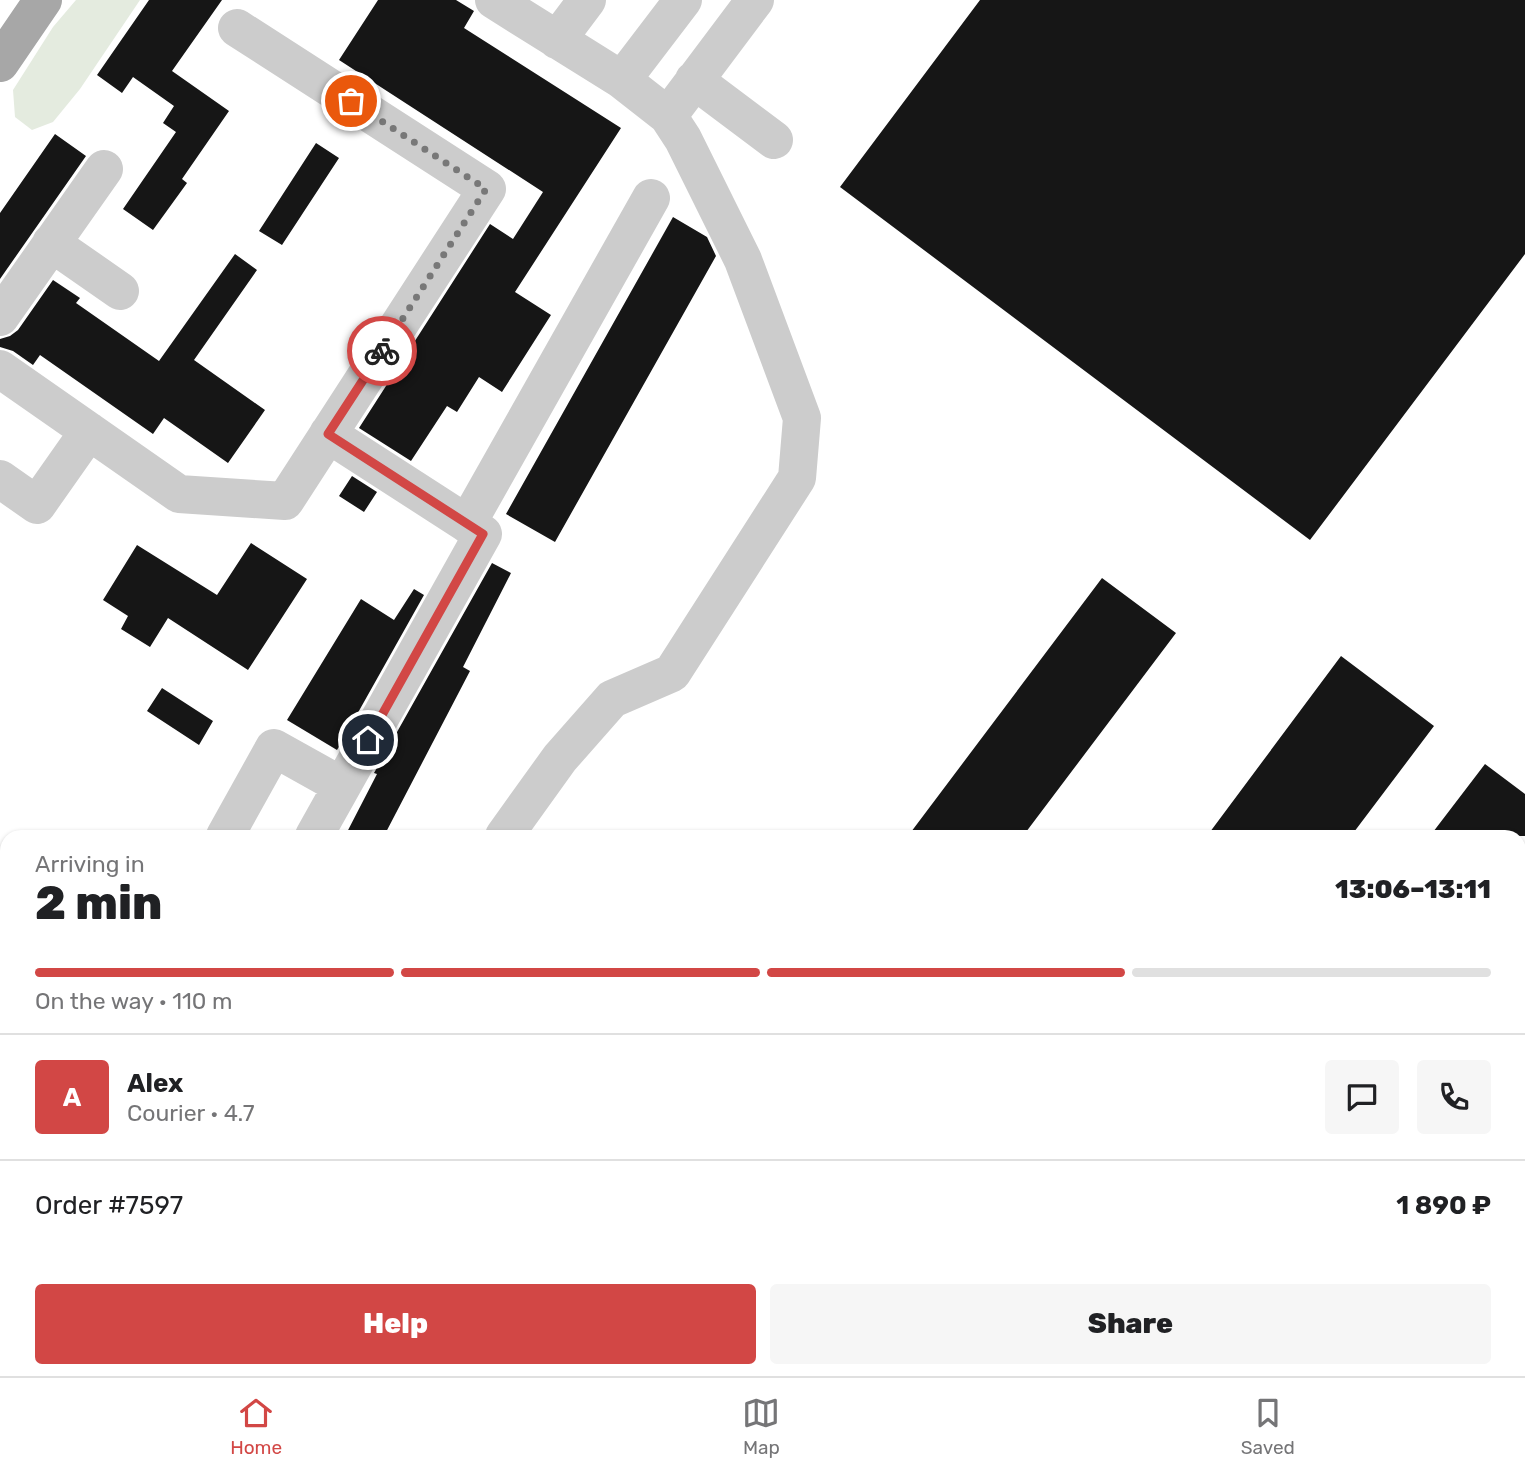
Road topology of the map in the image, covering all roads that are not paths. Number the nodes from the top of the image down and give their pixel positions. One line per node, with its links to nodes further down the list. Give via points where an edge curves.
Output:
1 (43, 0): 8 (main road)
2 (494, 0): 7 (lane)
3 (587, 0): 7 (lane)
4 (682, 0): 9 (lane)
5 (755, 0): 10 (lane)
6 (237, 28): 20 (lane, via 486,189)
7 (557, 40): 9 (lane)
8 (0, 63)
9 (622, 80): 11 (lane)
10 (694, 80): 11 (lane); 12 (lane)
11 (668, 116): 26 (lane, via 743,260 802,418 797,478 672,673 612,699 560,758)
12 (774, 140)
13 (104, 169): 15 (lane)
14 (651, 198): 22 (lane)
15 (51, 243): 16 (lane); 17 (lane)
16 (120, 291)
17 (0, 317)
18 (0, 369): 19 (lane)
19 (89, 431): 20 (lane, via 179,494 285,501); 21 (lane, via 37,505)
20 (328, 434): 22 (lane)
21 (0, 479)
22 (467, 524): 23 (lane, via 483,534)
23 (342, 786): 24 (lane, via 274,748); 25 (lane)
24 (228, 830)
25 (317, 830)
26 (509, 830)

